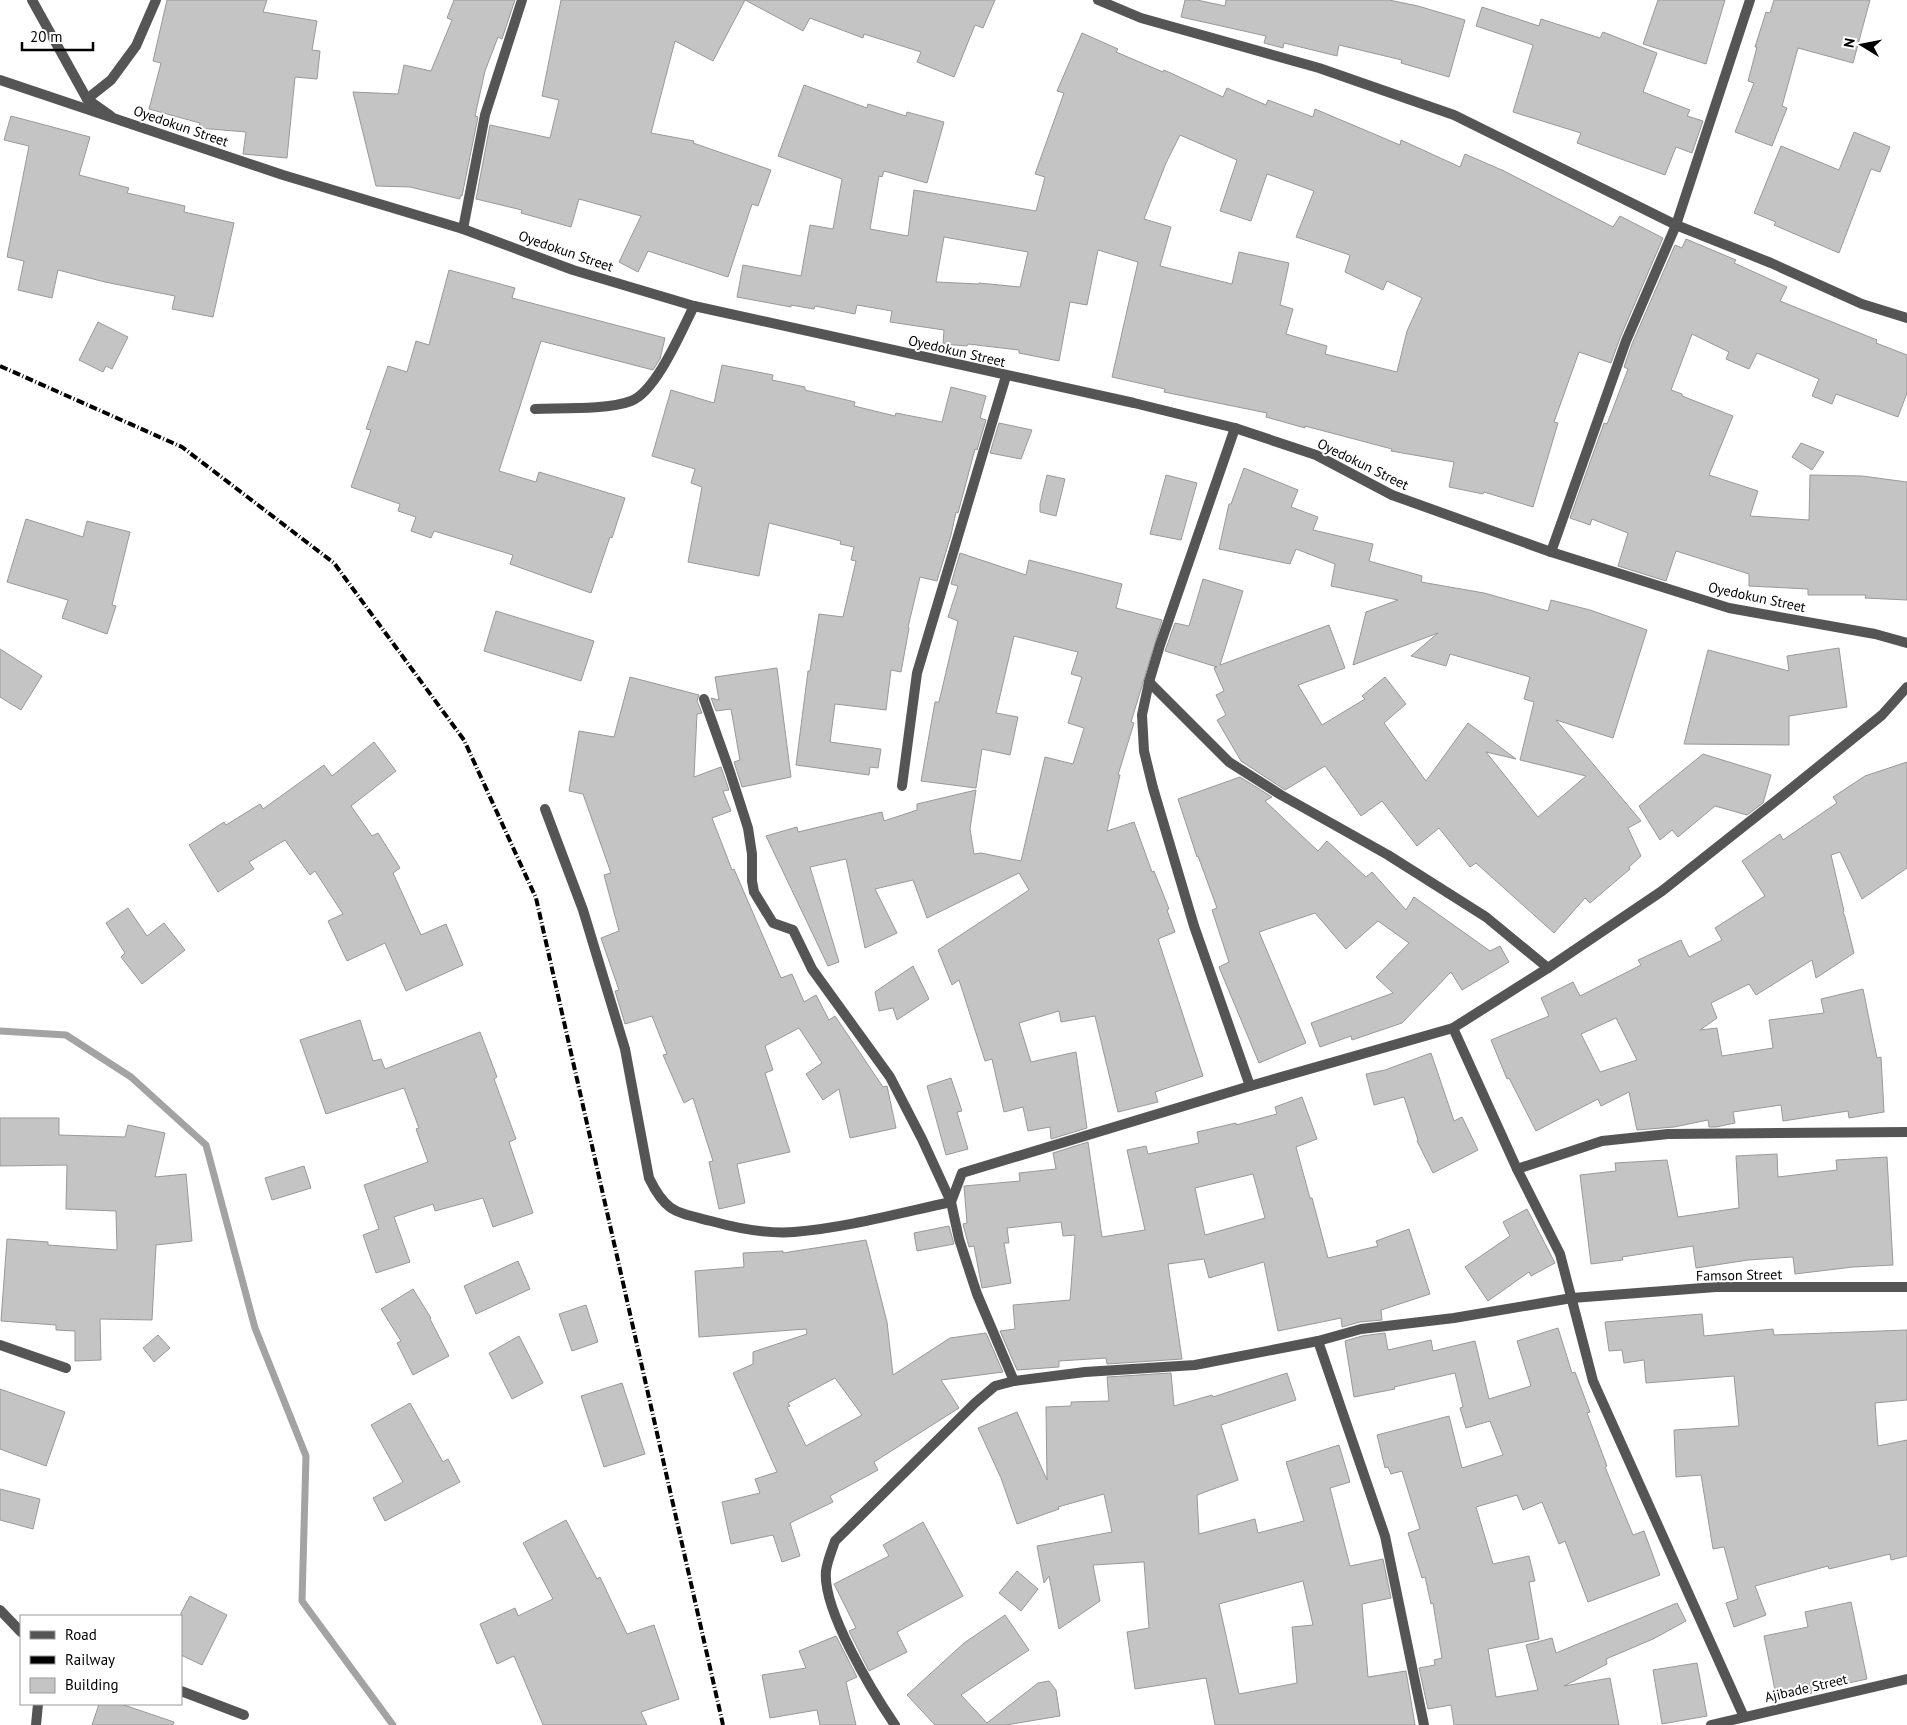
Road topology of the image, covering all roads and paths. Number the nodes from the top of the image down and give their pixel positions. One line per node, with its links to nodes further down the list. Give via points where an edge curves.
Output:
1 (32, 0): 7 (street)
2 (156, 0): 7 (street, via 136,46 111,80)
3 (522, 0): 10 (street, via 485,115)
4 (1098, 0): 9 (street, via 1141,18 1319,68 1454,116)
5 (1750, 0): 9 (street)
6 (0, 80): 8 (street, Oyedokun Street)
7 (87, 99): 8 (street)
8 (114, 118): 10 (street, Oyedokun Street, via 283,175)
9 (1676, 225): 12 (street, via 1862,304); 16 (street, via 1626,341)
10 (463, 229): 11 (street, Oyedokun Street, via 572,270)
11 (694, 306): 13 (street, Oyedokun Street); 14 (street, via 670,355 647,390 633,401 617,405)
12 (1907, 318)
13 (1006, 376): 15 (street, Oyedokun Street); 21 (street, via 917,674)
14 (534, 408)
15 (1235, 428): 16 (street, Oyedokun Street, via 1316,455 1392,495); 18 (street)
16 (1551, 552): 17 (street, Oyedokun Street, via 1729,608 1875,634)
17 (1907, 643)
18 (1149, 682): 23 (street, via 1229,762 1486,917); 25 (street, via 1142,715 1146,760 1194,926)
19 (1907, 687): 23 (street, via 1874,721 1662,891)
20 (704, 699): 28 (street, via 748,828 754,892 773,923 793,930 812,969 890,1077)
21 (902, 786)
22 (545, 809): 28 (street, via 583,910 625,1049 649,1178 658,1197 675,1212 738,1228 792,1232)
23 (1548, 968): 24 (street)
24 (1453, 1028): 25 (street); 27 (street)
25 (1250, 1086): 28 (street, via 962,1174)
26 (1907, 1132): 27 (street, via 1668,1134 1602,1141)
27 (1517, 1169): 30 (street, via 1560,1254)
28 (951, 1202): 34 (street, via 977,1294)
29 (1907, 1287): 30 (street, Famson Street, via 1716,1287)
30 (1572, 1298): 31 (street, Famson Street, via 1454,1318 1361,1329); 41 (street, via 1594,1381)
31 (1318, 1341): 34 (street, Famson Street, via 1195,1365); 44 (street, via 1385,1536)
32 (0, 1344): 33 (street)
33 (66, 1368)
34 (1014, 1380): 43 (street, Famson Street, via 995,1386 975,1402 835,1541 826,1571 831,1606 850,1649)
35 (0, 1610): 36 (street)
36 (20, 1631)
37 (1907, 1679): 41 (street, Ajibade Street)
38 (182, 1691): 40 (street)
39 (38, 1705): 42 (street)
40 (244, 1715)
41 (1744, 1717): 45 (street, Ajibade Street)
42 (36, 1725)
43 (895, 1725)
44 (1424, 1725)
45 (1711, 1725)

